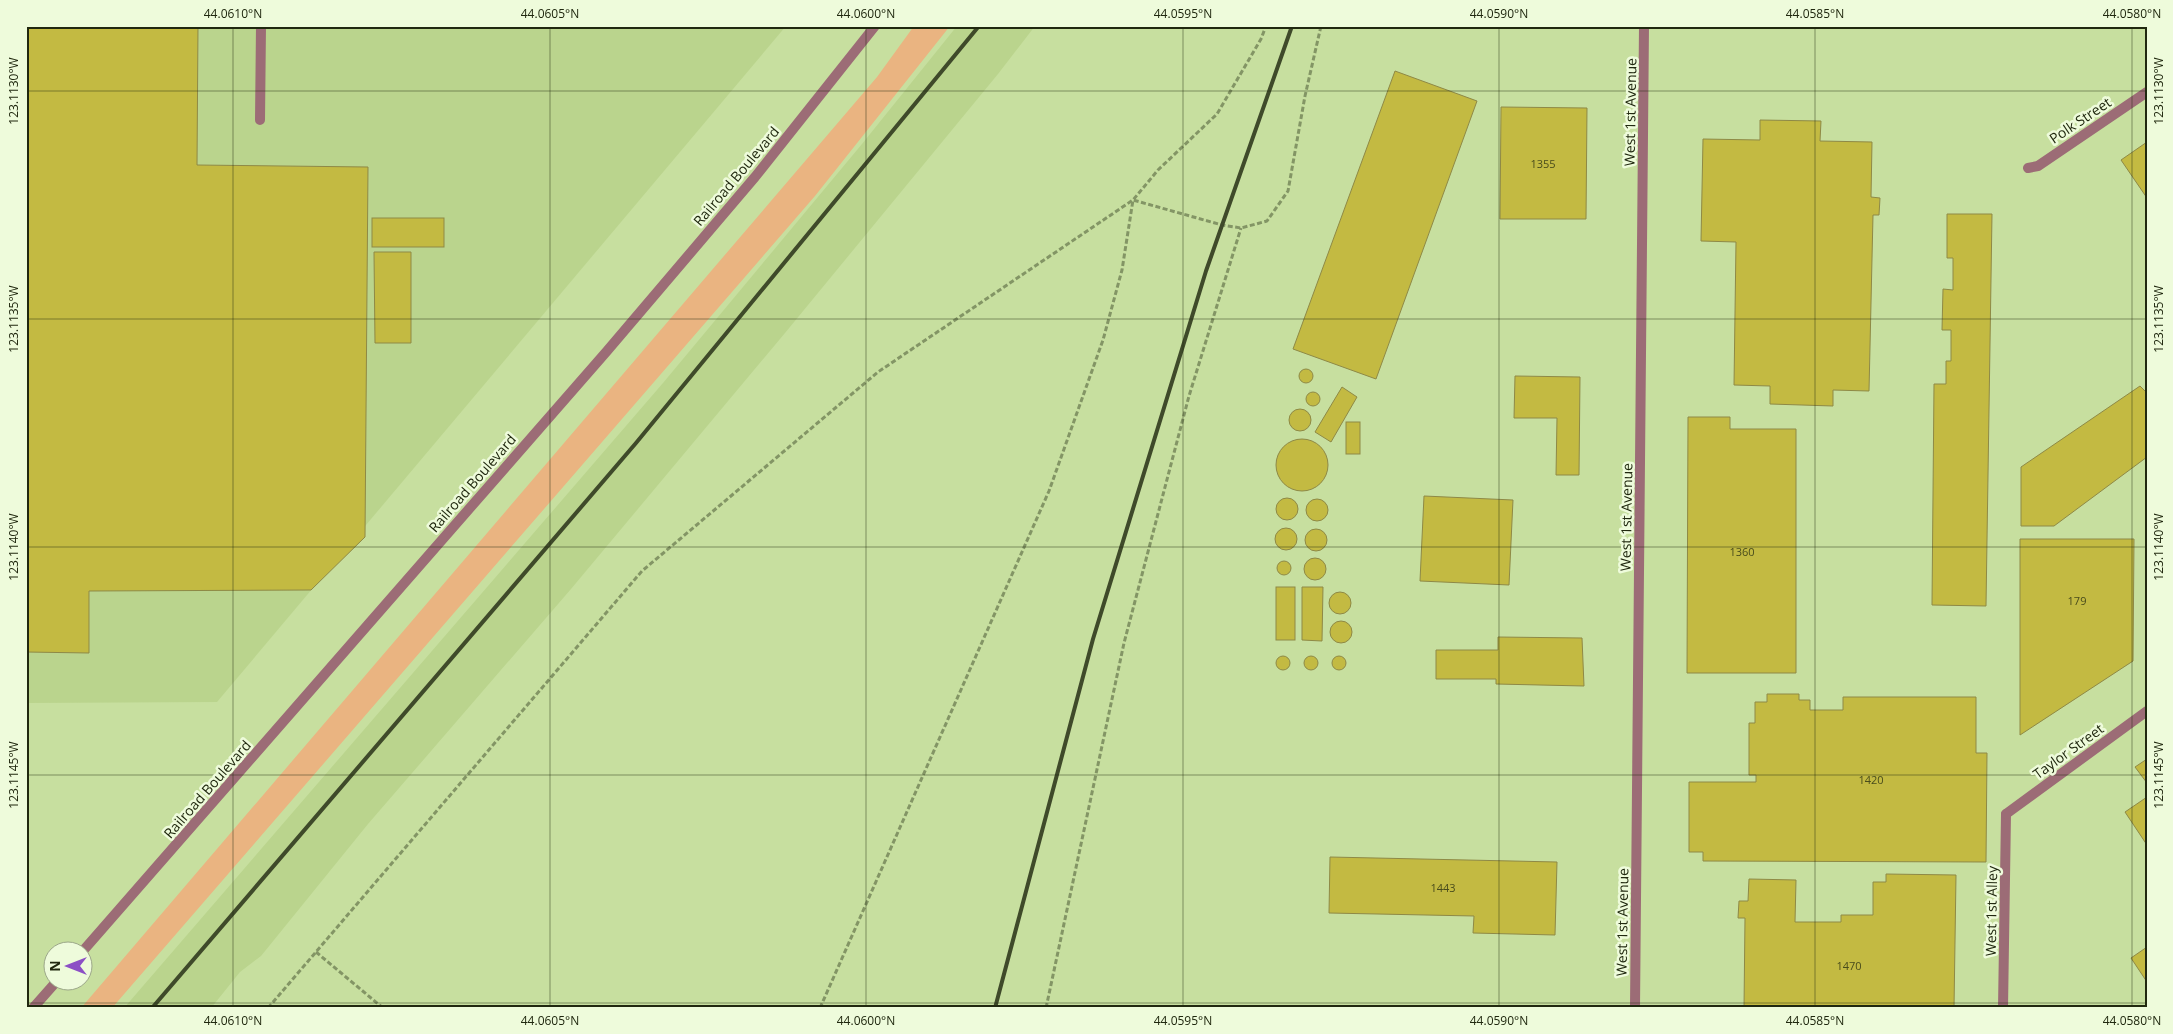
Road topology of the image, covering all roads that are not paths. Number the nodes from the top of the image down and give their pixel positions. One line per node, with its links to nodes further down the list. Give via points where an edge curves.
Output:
1 (261, 26): 5 (street)
2 (875, 26): 9 (street, Railroad Boulevard, via 755,177 607,351)
3 (1644, 26): 12 (street, West 1st Avenue)
4 (2147, 92): 6 (street, Polk Street, via 2038,166)
5 (260, 120)
6 (2028, 168)
7 (2147, 711): 8 (street, Taylor Street)
8 (2006, 814): 13 (street, West 1st Alley)
9 (91, 942)
10 (47, 992): 11 (street)
11 (33, 1008)
12 (1635, 1008)
13 (2004, 1008)

